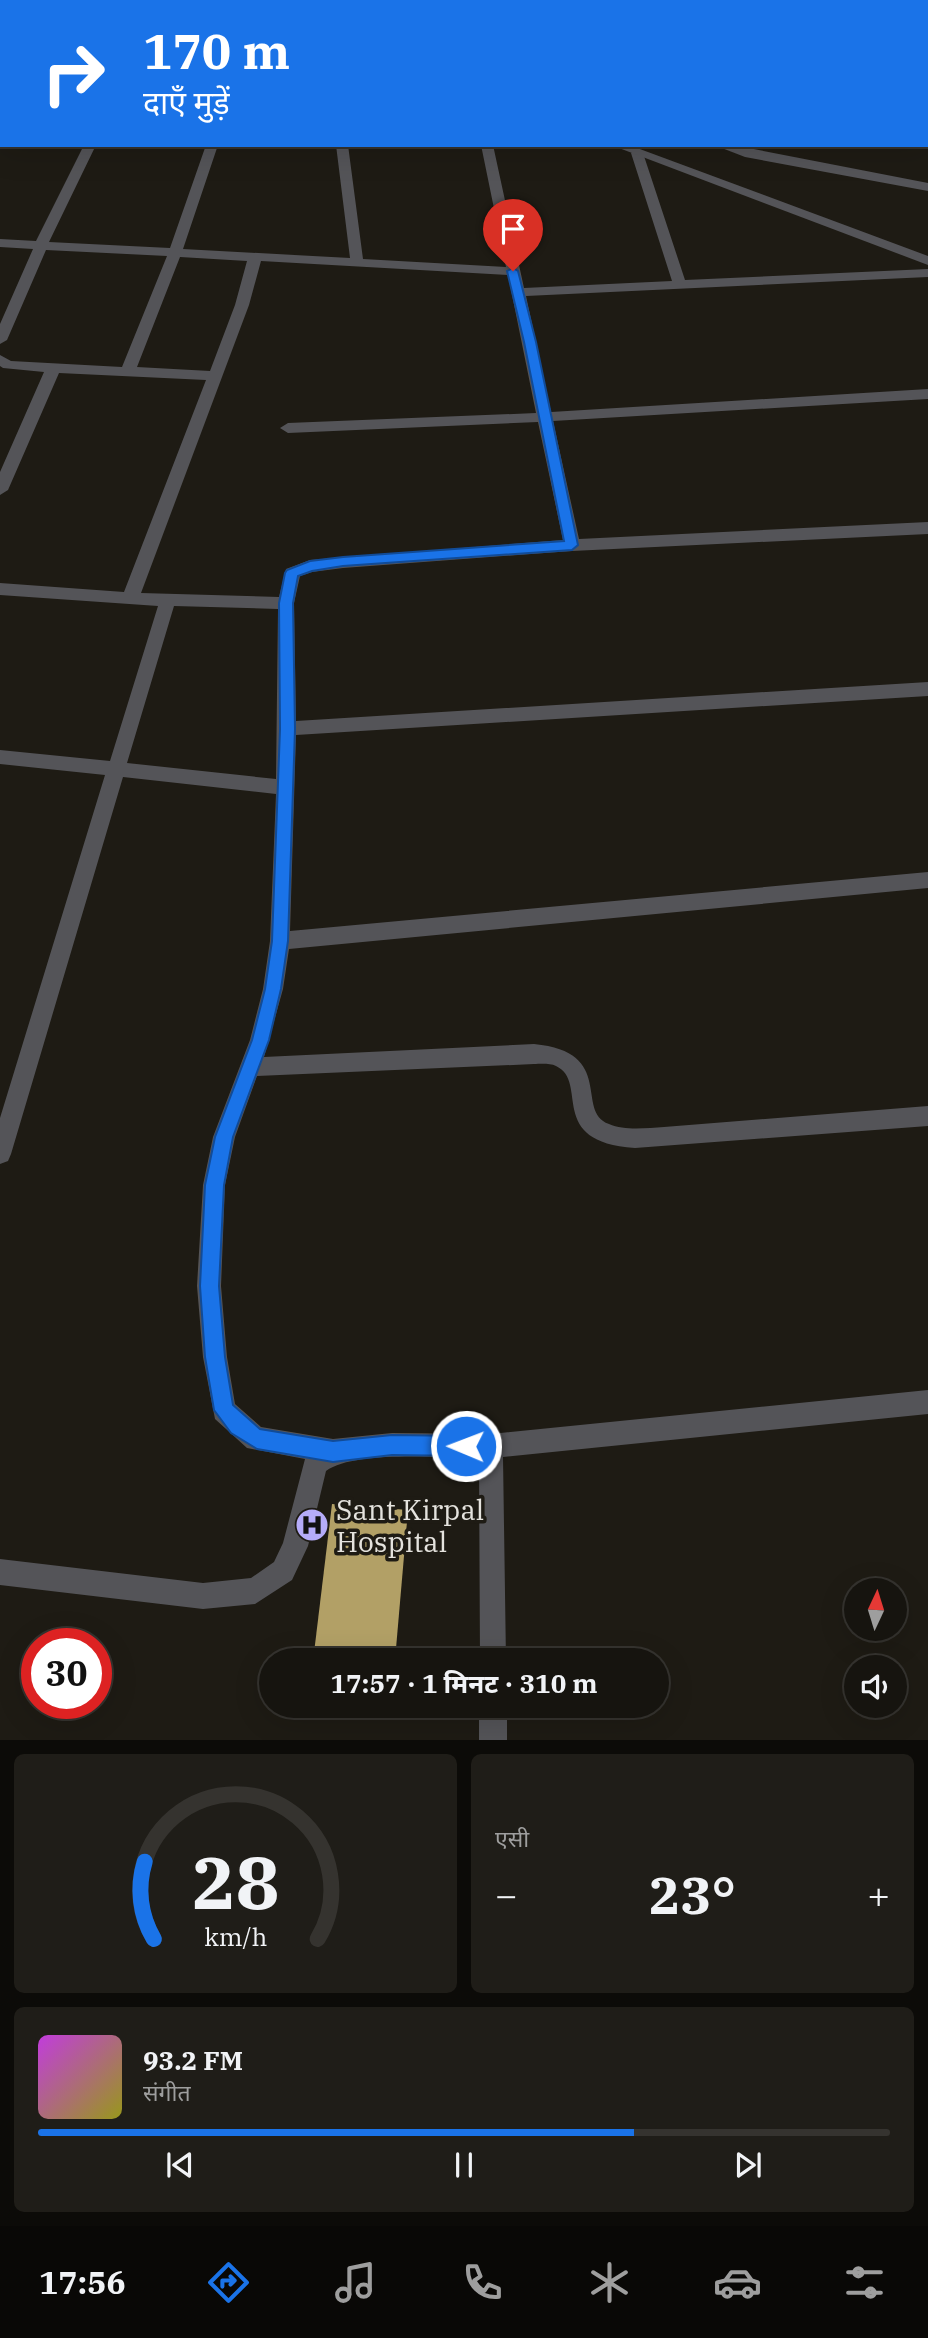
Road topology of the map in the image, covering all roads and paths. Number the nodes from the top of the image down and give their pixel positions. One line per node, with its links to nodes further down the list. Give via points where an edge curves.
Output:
1 (89, 147): 10 (street)
2 (211, 147): 11 (street)
3 (342, 147): 14 (street)
4 (486, 147): 15 (street)
5 (622, 147): 7 (street)
6 (726, 147): 8 (street)
7 (637, 153): 13 (street); 17 (street)
8 (928, 187)
9 (0, 243): 10 (street)
10 (41, 245): 11 (street); 19 (street)
11 (175, 253): 12 (street); 22 (street)
12 (255, 257): 14 (street); 23 (street)
13 (928, 261)
14 (357, 263): 15 (street)
15 (513, 271): 18 (street)
16 (928, 273): 17 (street)
17 (680, 285): 18 (street)
18 (519, 292): 25 (street)
19 (0, 340)
20 (0, 360): 21 (street, via 8,365)
21 (53, 369): 22 (street); 27 (street)
22 (127, 373): 23 (street)
23 (214, 376): 31 (street)
24 (928, 394): 25 (street)
25 (546, 417): 26 (street); 29 (street)
26 (288, 428)
27 (0, 490)
28 (928, 528): 29 (street)
29 (572, 545): 33 (street, via 310,566 292,573)
30 (0, 589): 31 (street)
31 (130, 599): 32 (street)
32 (168, 599): 33 (street); 37 (street)
33 (286, 603): 35 (street)
34 (928, 689): 35 (street)
35 (287, 729): 38 (street)
36 (0, 757): 37 (street)
37 (115, 771): 38 (street); 43 (street)
38 (284, 787): 40 (street)
39 (928, 880): 40 (street)
40 (280, 941): 41 (street, via 268,1013)
41 (249, 1067): 42 (street, via 551,1056 566,1060 592,1127 608,1135 700,1134); 46 (street, via 224,1137 214,1185 209,1286 224,1410 257,1439)
42 (928, 1116)
43 (0, 1154)
44 (928, 1402): 45 (street)
45 (491, 1446): 46 (street, via 392,1445); 48 (street)
46 (333, 1451): 47 (street, via 314,1464 295,1546 283,1571 255,1591 203,1595)
47 (0, 1572)
48 (493, 1648)
49 (493, 1718): 50 (street)
50 (493, 1740)

